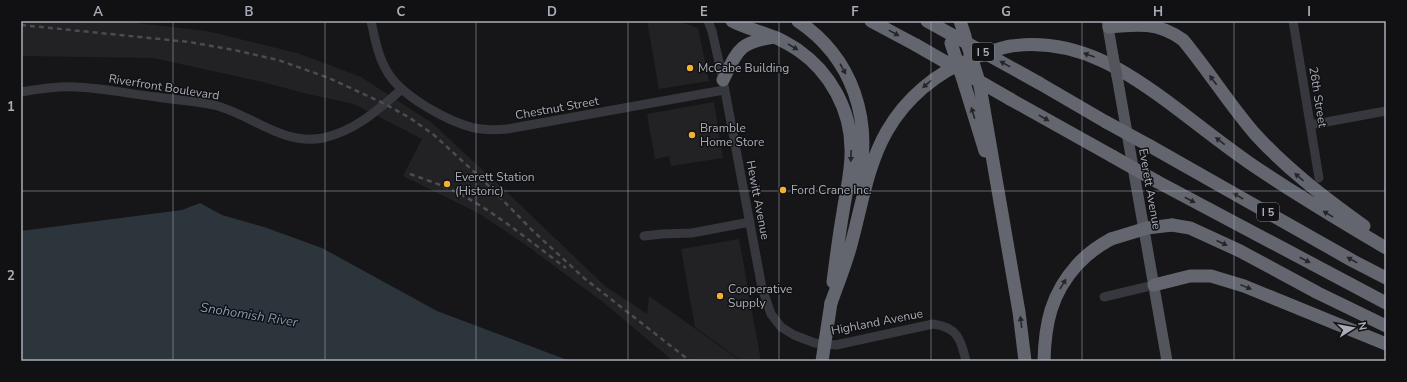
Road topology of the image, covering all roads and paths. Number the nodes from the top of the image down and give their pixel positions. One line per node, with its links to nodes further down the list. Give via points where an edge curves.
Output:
1 (371, 21): 13 (street, Chestnut Street, via 380,58 388,73)
2 (708, 21): 12 (street, Hewitt Avenue, via 712,29)
3 (732, 21): 11 (highway)
4 (798, 21): 26 (highway, one-way to 26, via 828,46 842,66 855,95 863,128 864,155 860,177)
5 (871, 21): 27 (highway, I 5, one-way to 27, bridge, via 1156,182)
6 (927, 21): 23 (highway, I 5, one-way to 6, bridge)
7 (943, 21): 18 (highway, one-way to 7, bridge)
8 (960, 21): 18 (highway, bridge, via 980,86)
9 (1293, 21): 16 (street, 26th Street)
10 (1108, 24): 21 (highway, one-way to 10, via 1317,192 1272,152 1182,40 1169,31 1146,25); 24 (main road, Everett Avenue, bridge)
11 (776, 37): 12 (highway, via 757,40 743,47 737,53); 26 (highway, one-way to 26, via 798,50 825,75 840,100 850,131 851,164 837,245)
12 (723, 85): 13 (street, Chestnut Street, via 494,130 459,123 428,108); 19 (street, Hewitt Avenue)
13 (402, 89): 14 (street, Riverfront Boulevard, via 373,114 355,125 323,138 311,139 298,139 281,134 240,114 214,106 75,87)
14 (21, 92)
15 (1386, 111): 16 (street)
16 (1310, 125): 17 (street, 26th Street)
17 (1319, 178)
18 (1001, 204): 33 (highway, one-way to 18)
19 (750, 222): 20 (street, via 692,233); 28 (street, Hewitt Avenue, via 762,288)
20 (644, 236)
21 (1386, 243)
22 (1386, 248): 26 (highway, one-way to 26, via 1271,178 1124,71 1071,49 1029,45 989,52 945,72 915,95 896,118 887,130 868,178 852,244)
23 (1386, 278)
24 (1154, 285): 25 (street); 30 (highway, one-way to 30, via 1190,276 1212,276 1244,286); 35 (main road, Everett Avenue)
25 (1104, 297)
26 (831, 303): 31 (highway, bridge)
27 (1386, 303)
28 (771, 314): 32 (street, Highland Avenue, via 781,327 794,336 815,343 836,345 933,324 950,328 957,335)
29 (1386, 326): 34 (highway, one-way to 29, bridge, via 1048,318 1054,299 1067,277 1084,258 1111,239 1147,228 1172,225 1190,228)
30 (1386, 344)
31 (822, 361)
32 (966, 361)
33 (1025, 361)
34 (1044, 361)
35 (1167, 361)

